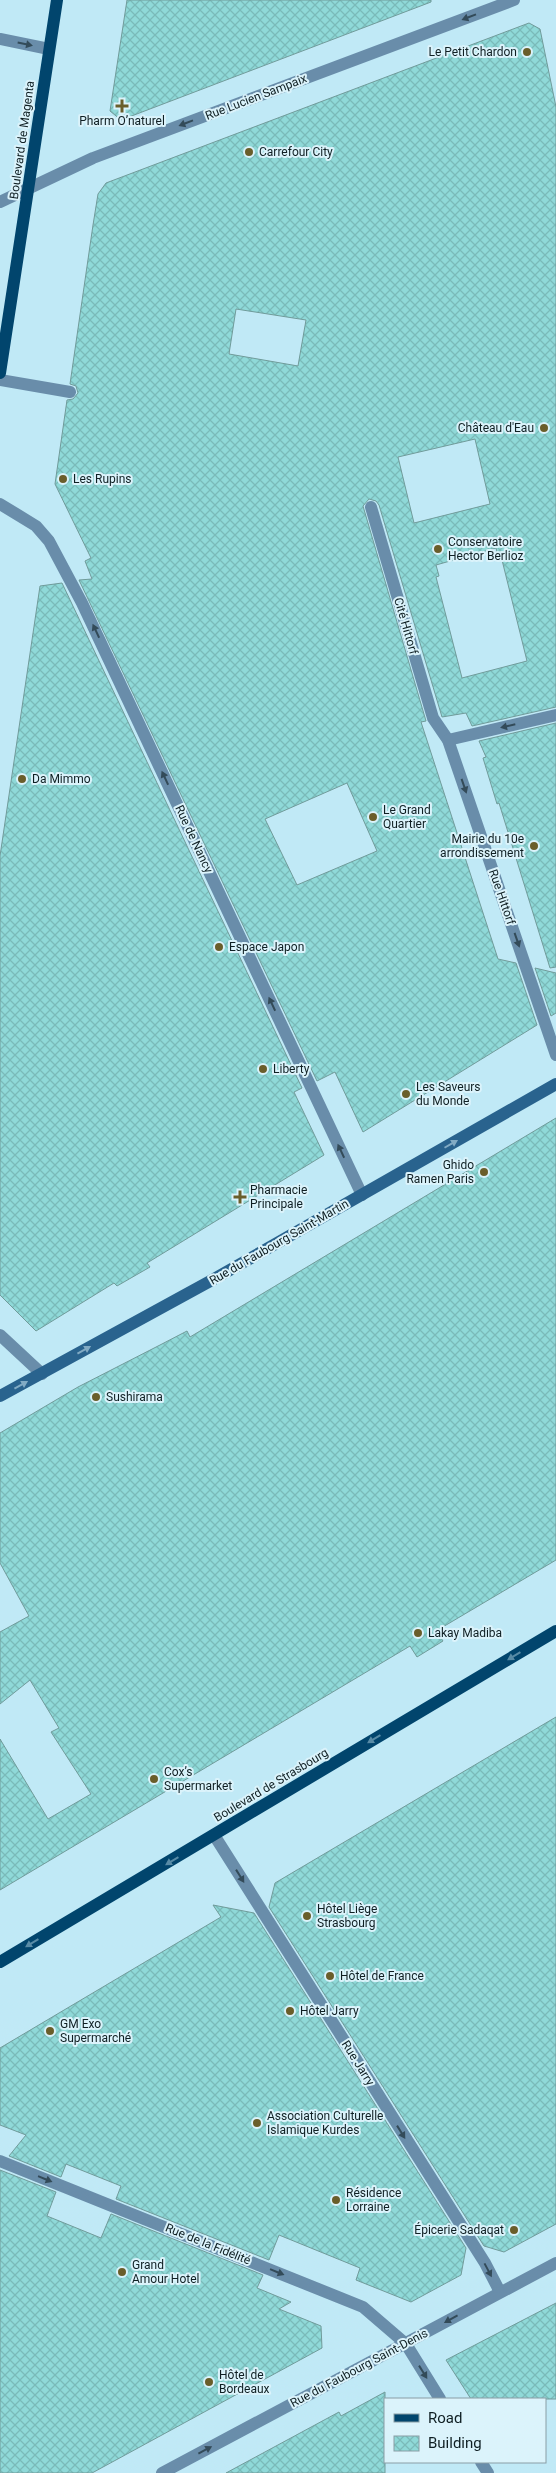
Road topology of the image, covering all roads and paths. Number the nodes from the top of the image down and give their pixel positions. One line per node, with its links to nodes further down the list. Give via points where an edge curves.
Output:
1 (57, 0): 4 (main road, Boulevard de Magenta)
2 (514, 0): 5 (street, Rue Lucien Sampaix, one-way to 5, via 93,158)
3 (0, 39): 4 (street, one-way to 4)
4 (49, 49): 5 (main road, Boulevard de Magenta)
5 (28, 187): 6 (street, Rue Lucien Sampaix); 7 (main road, Boulevard de Magenta)
6 (0, 202)
7 (0, 373)
8 (0, 380): 9 (street)
9 (70, 392)
10 (0, 504): 16 (street, Rue de Nancy, one-way to 10, via 82,603 49,541 36,526)
11 (371, 507): 13 (street, Cité Hittorf, via 433,718)
12 (556, 715): 13 (street, one-way to 13)
13 (448, 740): 14 (street, Rue Hittorf, one-way to 14)
14 (556, 1055)
15 (556, 1084): 16 (main road, Rue du Faubourg Saint-Martin, one-way to 15)
16 (362, 1195): 18 (main road, Rue du Faubourg Saint-Martin, one-way to 16)
17 (0, 1335): 18 (street)
18 (42, 1374): 19 (main road, Rue du Faubourg Saint-Martin, one-way to 18)
19 (0, 1396)
20 (556, 1631): 21 (main road, Boulevard de Strasbourg, one-way to 21)
21 (214, 1835): 22 (main road, Boulevard de Strasbourg, one-way to 22); 25 (street, Rue Jarry, one-way to 25)
22 (0, 1962)
23 (0, 2161): 26 (street, Rue de la Fidélité, one-way to 26, via 363,2307)
24 (556, 2262): 25 (street, Rue du Faubourg Saint-Denis)
25 (500, 2292): 26 (street, Rue du Faubourg Saint-Denis, one-way to 26)
26 (406, 2344): 27 (street, Rue de la Fidélité, one-way to 27); 28 (street, Rue du Faubourg Saint-Denis, one-way to 26)
27 (439, 2398)
28 (162, 2473)

